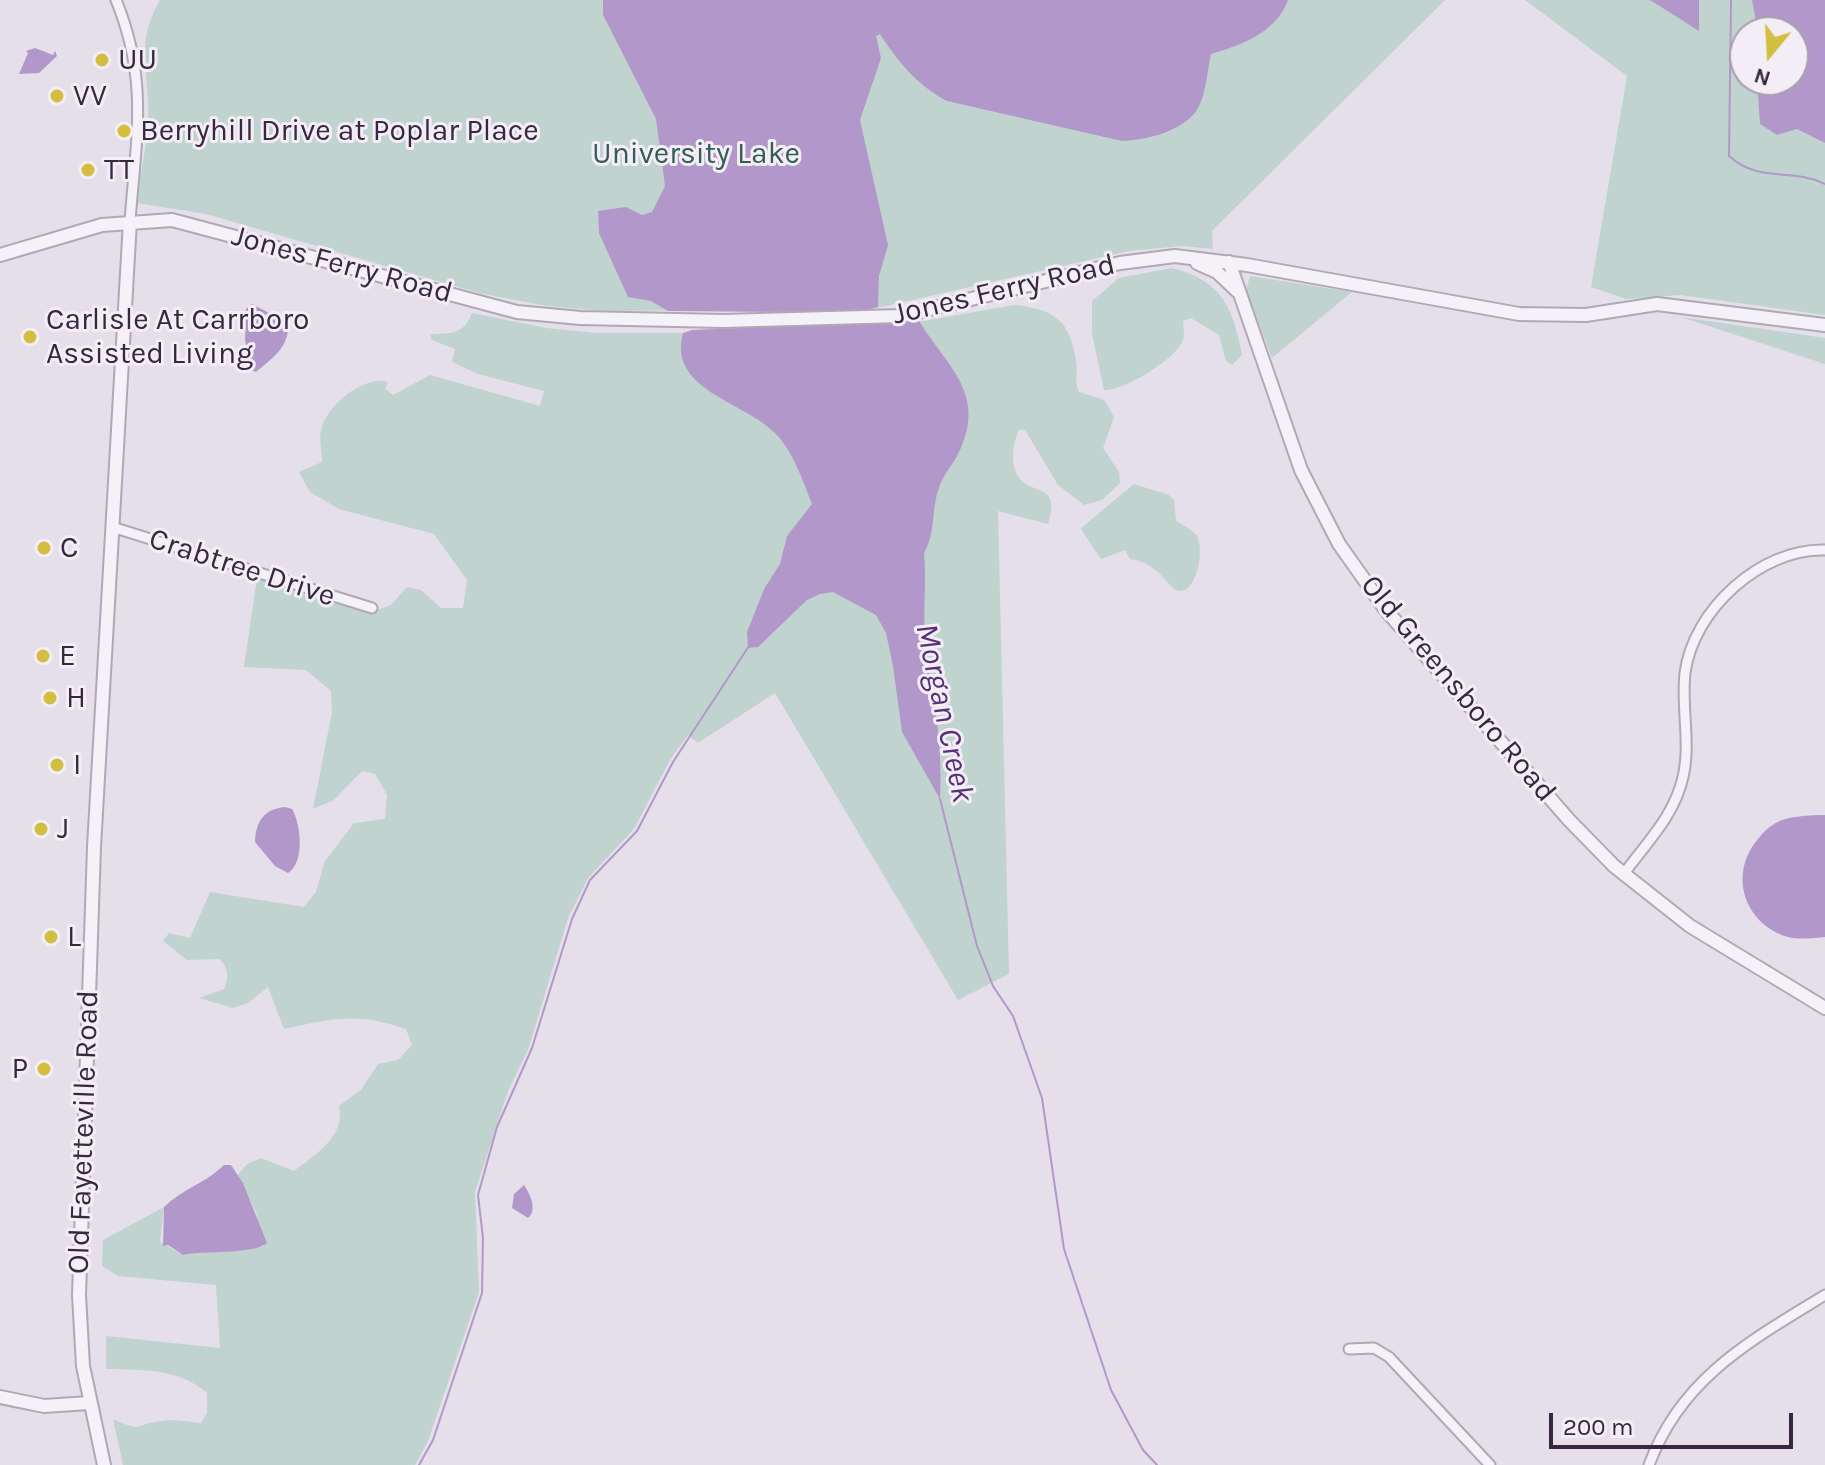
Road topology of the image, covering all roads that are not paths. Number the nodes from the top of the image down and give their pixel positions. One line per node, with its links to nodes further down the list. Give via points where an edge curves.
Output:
1 (116, 0): 2 (street, via 133,48 139,91)
2 (130, 221): 3 (street, Jones Ferry Road); 4 (street, Jones Ferry Road, via 185,221 517,312 594,319 869,320 937,309 1120,263); 8 (street, Old Fayetteville Road)
3 (0, 255)
4 (1175, 256): 5 (street, Jones Ferry Road); 6 (street, via 1210,268)
5 (1229, 262): 6 (street, Old Greensboro Road); 7 (street, Jones Ferry Road, via 1519,314 1586,315 1657,304)
6 (1240, 294): 11 (street, Old Greensboro Road, via 1296,458 1350,562 1569,820)
7 (1825, 325)
8 (112, 527): 10 (street, Crabtree Drive); 16 (street, Old Fayetteville Road, via 86,1018 79,1295)
9 (1825, 550): 11 (street, via 1795,554 1751,573 1727,593 1706,622 1685,672 1686,757 1677,798)
10 (372, 608)
11 (1623, 875): 12 (street, Old Greensboro Road, via 1690,926)
12 (1825, 1008)
13 (1825, 1295): 19 (street, via 1705,1376 1675,1412)
14 (1349, 1349): 18 (street, via 1374,1348 1389,1357)
15 (0, 1397): 16 (street, via 44,1406)
16 (89, 1403): 17 (street, Old Fayetteville Road)
17 (104, 1465)
18 (1490, 1465)
19 (1649, 1465)

